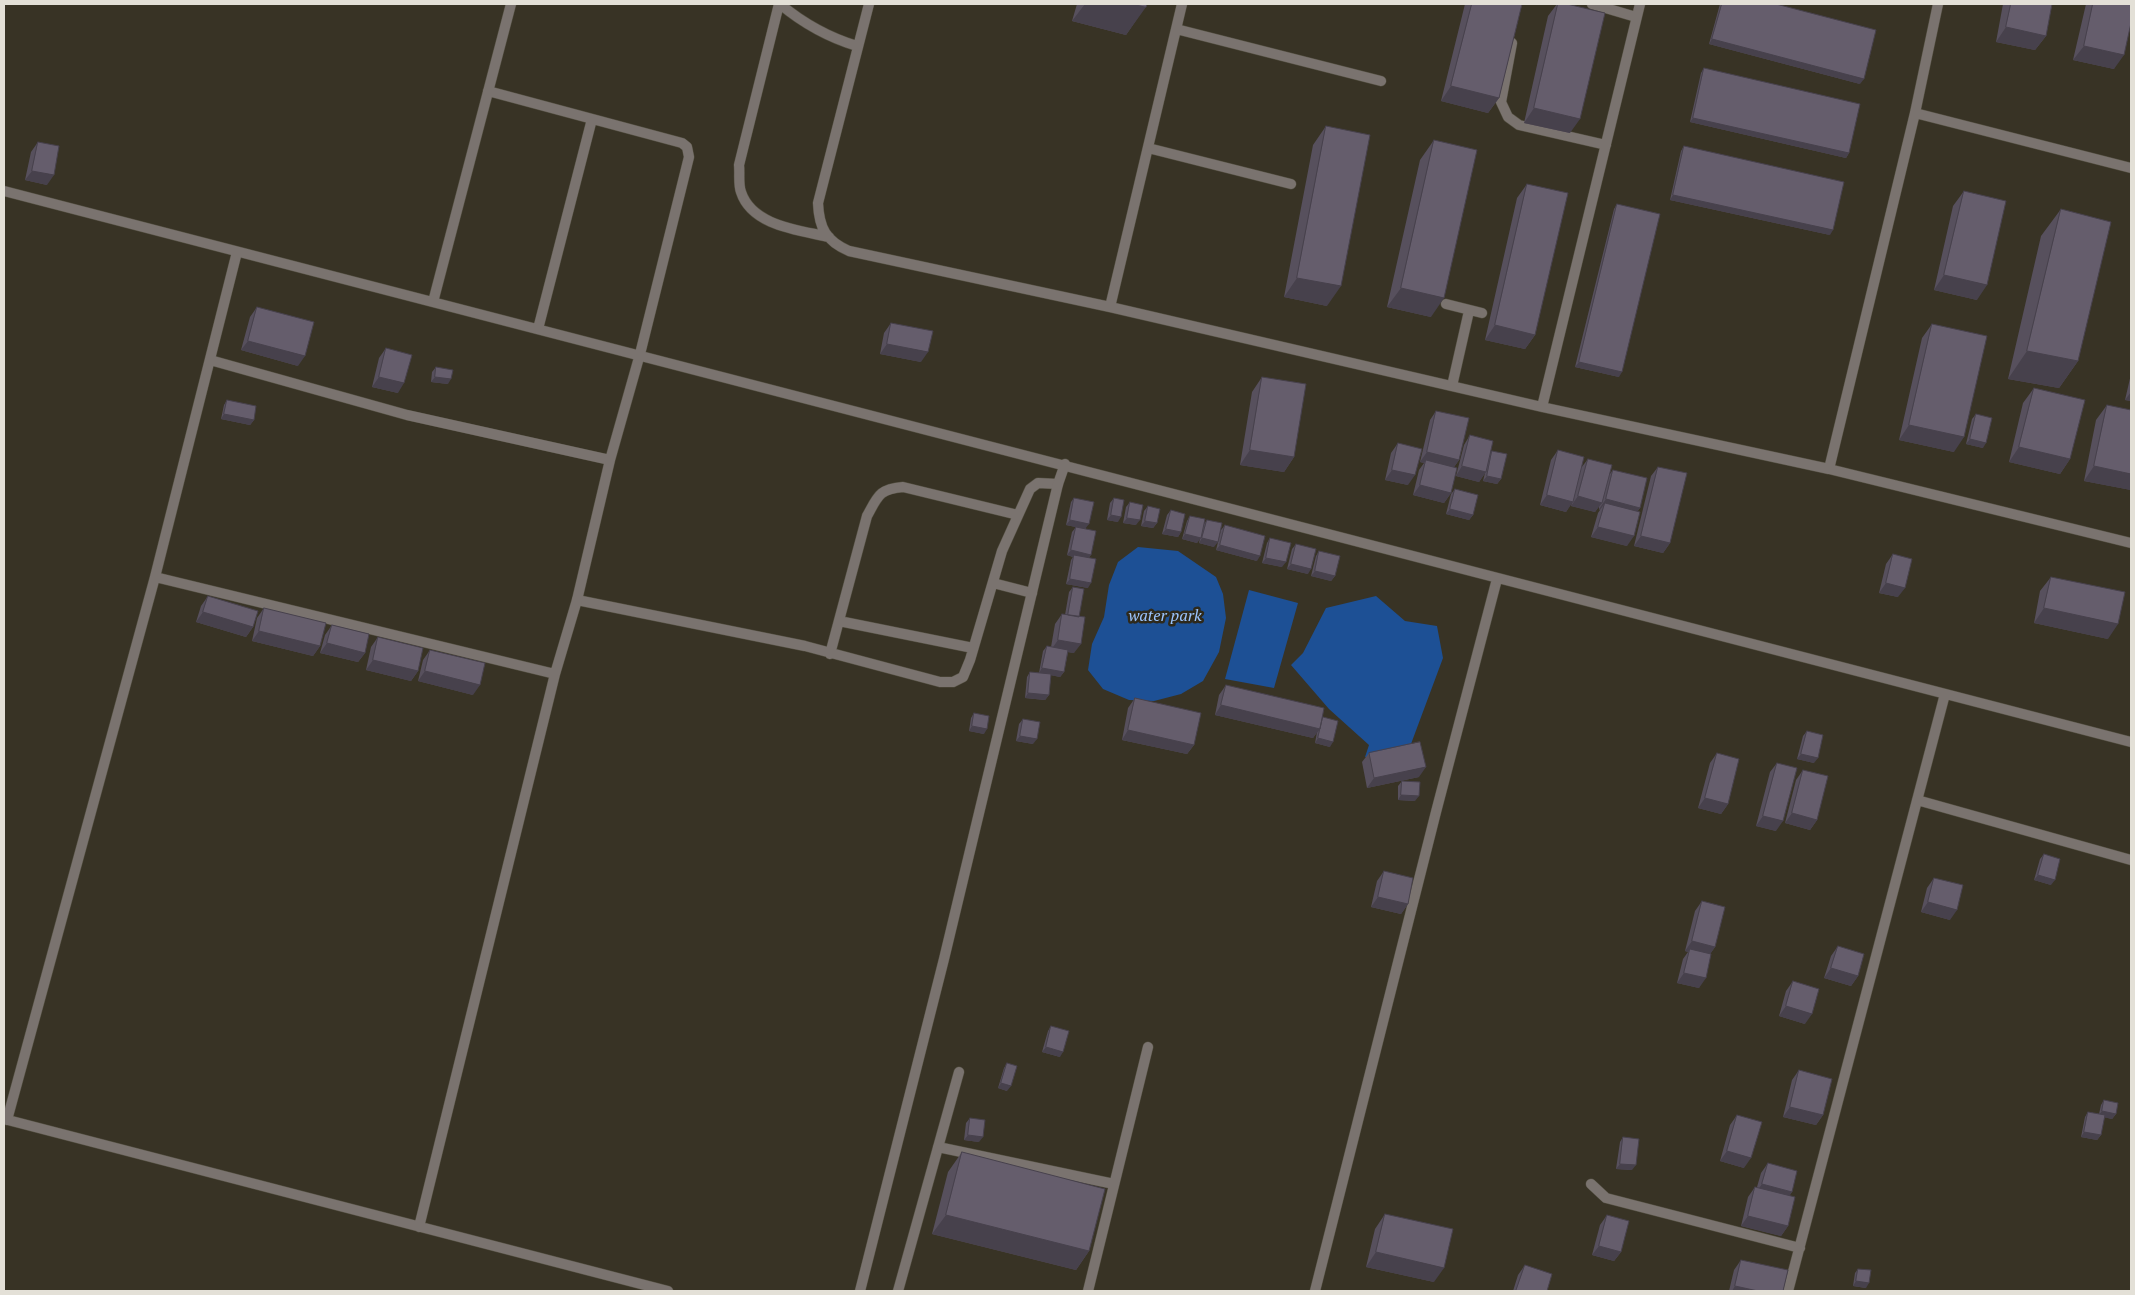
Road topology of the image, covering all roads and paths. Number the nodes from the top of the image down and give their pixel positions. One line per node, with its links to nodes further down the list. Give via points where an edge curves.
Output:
1 (511, 4): 13 (street)
2 (780, 4): 11 (street, via 812,28); 21 (street, via 739,164 740,192 751,209 764,219)
3 (869, 4): 11 (street)
4 (1182, 4): 9 (street)
5 (1592, 4): 8 (street)
6 (1640, 4): 8 (street)
7 (1938, 4): 14 (street)
8 (1636, 17): 16 (street)
9 (1176, 29): 12 (street); 17 (street)
10 (1512, 43): 16 (street, via 1501,102 1508,117 1520,125)
11 (857, 46): 21 (street, via 818,203 819,222)
12 (1382, 81)
13 (488, 91): 15 (street); 23 (street)
14 (1915, 113): 18 (street); 35 (street)
15 (592, 119): 28 (street); 29 (street, via 682,143 689,156)
16 (1606, 145): 32 (street)
17 (1148, 148): 19 (street); 25 (street)
18 (2131, 168)
19 (1291, 184)
20 (4, 191): 22 (street)
21 (829, 237): 25 (street, via 837,246 849,251)
22 (237, 252): 23 (street); 30 (street)
23 (433, 302): 28 (street)
24 (1446, 304): 26 (street)
25 (1110, 307): 31 (street)
26 (1469, 311): 27 (street); 31 (street)
27 (1482, 313)
28 (538, 329): 29 (street)
29 (640, 354): 33 (street); 34 (street)
30 (210, 360): 33 (street, via 407,414); 39 (street)
31 (1452, 386): 32 (street)
32 (1542, 407): 35 (street)
33 (610, 460): 43 (street)
34 (1065, 464): 36 (street); 40 (street)
35 (1829, 469): 38 (street)
36 (1058, 484): 37 (street, via 1038,483 1030,489); 42 (street)
37 (1018, 515): 41 (street, via 1002,551); 44 (street, via 903,487 888,488 878,496 867,516)
38 (2131, 543)
39 (155, 577): 47 (street); 54 (street)
40 (1497, 579): 48 (street); 64 (street)
41 (993, 583): 42 (street); 45 (street)
42 (1032, 593): 61 (street)
43 (578, 600): 46 (street, via 805,646); 47 (street)
44 (839, 621): 45 (street); 46 (street)
45 (973, 648): 46 (street, via 963,677 953,682 940,682)
46 (830, 654)
47 (555, 674): 58 (street)
48 (1946, 694): 49 (street); 50 (street)
49 (2131, 742)
50 (1917, 800): 51 (street); 59 (street)
51 (2131, 860)
52 (1148, 1047): 56 (street)
53 (959, 1072): 55 (street)
54 (5, 1119): 58 (street)
55 (938, 1146): 56 (street); 62 (street)
56 (1114, 1184): 63 (street)
57 (1591, 1184): 59 (street, via 1606,1198)
58 (420, 1227): 60 (street)
59 (1800, 1248): 65 (street)
60 (668, 1291)
61 (860, 1291)
62 (898, 1291)
63 (1088, 1291)
64 (1315, 1291)
65 (1788, 1291)

